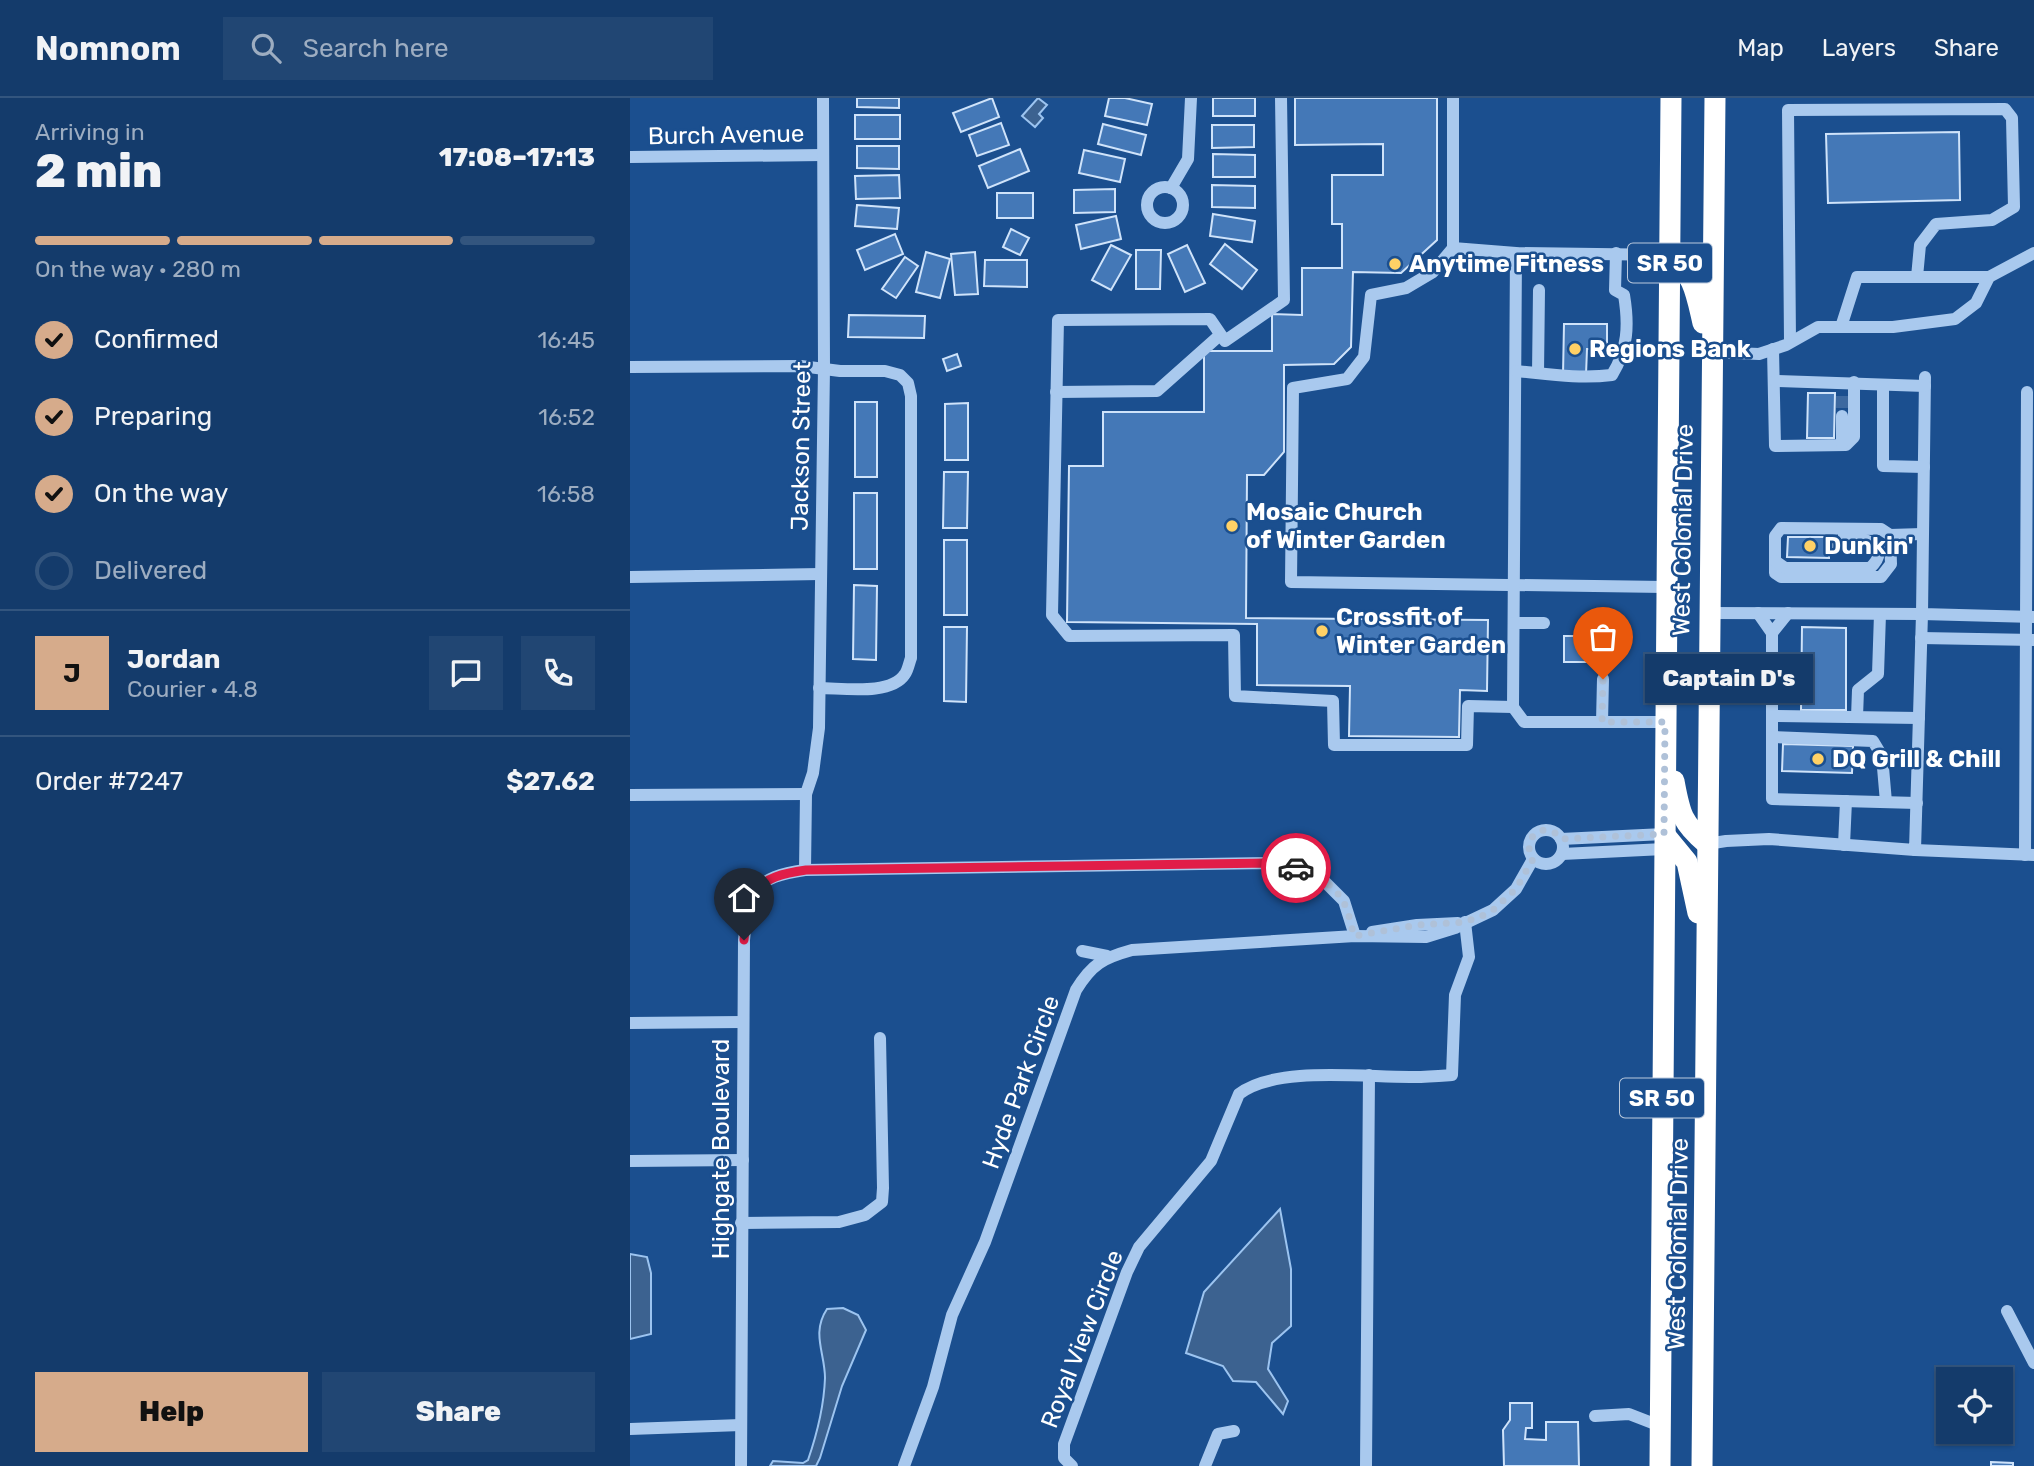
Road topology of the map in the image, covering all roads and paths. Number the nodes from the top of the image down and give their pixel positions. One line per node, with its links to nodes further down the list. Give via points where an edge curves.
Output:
1 (823, 98): 7 (street, Jackson Street)
2 (1191, 98): 9 (street, via 1188,159)
3 (1281, 98): 19 (street, via 1284,300 1225,341)
4 (1453, 98): 10 (street)
5 (1671, 98): 14 (highway, West Colonial Drive / SR 50)
6 (1714, 98): 22 (highway, West Colonial Drive / SR 50)
7 (823, 155): 8 (street, Burch Avenue); 24 (street, Jackson Street)
8 (630, 157)
9 (1171, 188)
10 (1453, 248): 11 (street); 43 (street, via 1433,272 1406,288 1371,295 1364,357 1347,379 1293,388 1291,582)
11 (1516, 253): 13 (street); 25 (street)
12 (2034, 253): 16 (street)
13 (1616, 254): 14 (street); 26 (street, via 1615,290 1624,295 1626,339 1623,357 1612,375)
14 (1670, 255): 22 (highway, via 1685,267 1693,282); 44 (highway, West Colonial Drive / SR 50)
15 (1917, 277): 16 (street); 18 (street, via 1857,276); 20 (street, via 1920,245 1936,224 1992,220 2014,207 2012,118 2005,109 1788,110)
16 (1989, 277): 18 (street, via 1976,303 1955,319 1892,327)
17 (1539, 290): 26 (street)
18 (1841, 327): 20 (street, via 1818,327)
19 (1220, 334): 30 (street, via 1157,391); 30 (street, via 1210,319 1058,320)
20 (1790, 341): 21 (street)
21 (1773, 349): 22 (street, via 1759,354); 27 (street)
22 (1710, 352): 45 (highway, West Colonial Drive / SR 50)
23 (630, 368): 24 (street)
24 (824, 368): 41 (street, Jackson Street); 57 (street, via 885,371 908,383 911,658 895,685)
25 (1516, 372): 26 (street); 43 (street)
26 (1538, 373)
27 (1775, 381): 28 (street); 34 (street, via 1775,446)
28 (1848, 382): 29 (street); 32 (street); 34 (street, via 1854,437)
29 (1884, 386): 35 (street, via 1883,466); 35 (street, via 1925,381)
30 (1056, 392): 58 (street, via 1052,615 1069,636 1234,635 1235,696 1334,701 1334,745 1467,746 1468,706)
31 (2027, 392): 36 (street)
32 (1842, 396)
33 (1842, 415): 34 (street)
34 (1842, 445)
35 (1924, 467): 38 (street)
36 (2031, 517): 50 (street)
37 (1776, 534): 39 (street, via 1782,528 1807,528 1881,529); 40 (street); 40 (street, via 1861,537 1876,547 1878,555 1870,568 1785,568)
38 (1922, 534): 39 (street); 49 (street)
39 (1890, 535): 40 (street, via 1891,564 1881,577 1781,577 1775,573)
40 (1775, 561)
41 (820, 574): 42 (street); 57 (street, Jackson Street)
42 (630, 577)
43 (1514, 586): 44 (street); 51 (street)
44 (1665, 587): 63 (highway, West Colonial Drive / SR 50)
45 (1708, 613): 46 (street); 74 (highway, West Colonial Drive / SR 50)
46 (1758, 613): 47 (street); 53 (street)
47 (1788, 613): 48 (street); 53 (street)
48 (1880, 614): 49 (street); 60 (street, via 1878,674 1858,690)
49 (1922, 614): 50 (street); 54 (street)
50 (2031, 617): 55 (street)
51 (1514, 623): 52 (street); 58 (street)
52 (1544, 623)
53 (1772, 633): 59 (street)
54 (1921, 638): 55 (street); 61 (street)
55 (2031, 640): 67 (street)
56 (1603, 679): 62 (street)
57 (819, 688): 65 (street, Jackson Street, via 813,773)
58 (1513, 707): 62 (street, via 1524,722)
59 (1772, 716): 60 (street); 64 (street)
60 (1857, 717): 61 (street)
61 (1919, 718): 70 (street)
62 (1602, 722): 63 (street)
63 (1665, 726): 73 (highway, West Colonial Drive / SR 50); 74 (highway, via 1679,812 1690,830)
64 (1772, 737): 68 (street, via 1772,799); 69 (street, via 1873,741 1882,756)
65 (806, 794): 66 (street); 80 (street)
66 (630, 795)
67 (2030, 796): 71 (street)
68 (1846, 801): 69 (street); 75 (street)
69 (1886, 802): 70 (street)
70 (1916, 803): 76 (street)
71 (2030, 819): 78 (street)
72 (1561, 839): 73 (street); 77 (street); 79 (street, via 1553,831 1536,833 1529,842)
73 (1664, 842): 77 (street); 85 (highway, via 1687,862); 97 (highway, West Colonial Drive / SR 50)
74 (1707, 844): 75 (street, via 1769,839); 85 (highway, West Colonial Drive / SR 50)
75 (1844, 845): 76 (street)
76 (1915, 850): 78 (street)
77 (1562, 853): 79 (street, via 1549,864)
78 (2030, 855)
79 (1533, 859): 81 (street, via 1516,889 1493,910)
80 (806, 870): 82 (street, Highgate Boulevard, via 1269,863 1304,869 1324,881 1344,901); 86 (street, Highgate Boulevard, via 769,878 759,886 747,910)
81 (1465, 922): 82 (street); 89 (street, Royal View Circle, via 1469,957 1455,995 1452,1075)
82 (1354, 936): 84 (street, via 1132,950)
83 (1082, 950): 84 (street)
84 (1107, 956): 101 (street, Hyde Park Circle, via 1087,971 1076,990 985,1242 952,1315 933,1387)
85 (1708, 956): 106 (highway, West Colonial Drive / SR 50)
86 (742, 1022): 87 (street); 90 (street, Highgate Boulevard)
87 (630, 1023)
88 (880, 1038): 92 (street, via 881,1202 865,1215 839,1222)
89 (1369, 1075): 102 (street, Royal View Circle, via 1304,1076 1248,1087 1239,1094 1211,1161 1139,1247 1127,1272 1064,1444 1064,1458); 104 (street)
90 (743, 1160): 91 (street); 92 (street, Highgate Boulevard)
91 (630, 1161)
92 (741, 1223): 96 (street, Highgate Boulevard)
93 (2007, 1311): 94 (street)
94 (2034, 1363)
95 (1595, 1416): 97 (street, via 1629,1414)
96 (741, 1425): 98 (street); 100 (street, Highgate Boulevard)
97 (1660, 1426): 105 (highway, West Colonial Drive / SR 50)
98 (630, 1429)
99 (1234, 1431): 103 (street, via 1218,1434)
100 (741, 1466)
101 (904, 1466)
102 (1072, 1466)
103 (1205, 1466)
104 (1366, 1466)
105 (1662, 1466)
106 (1702, 1466)

